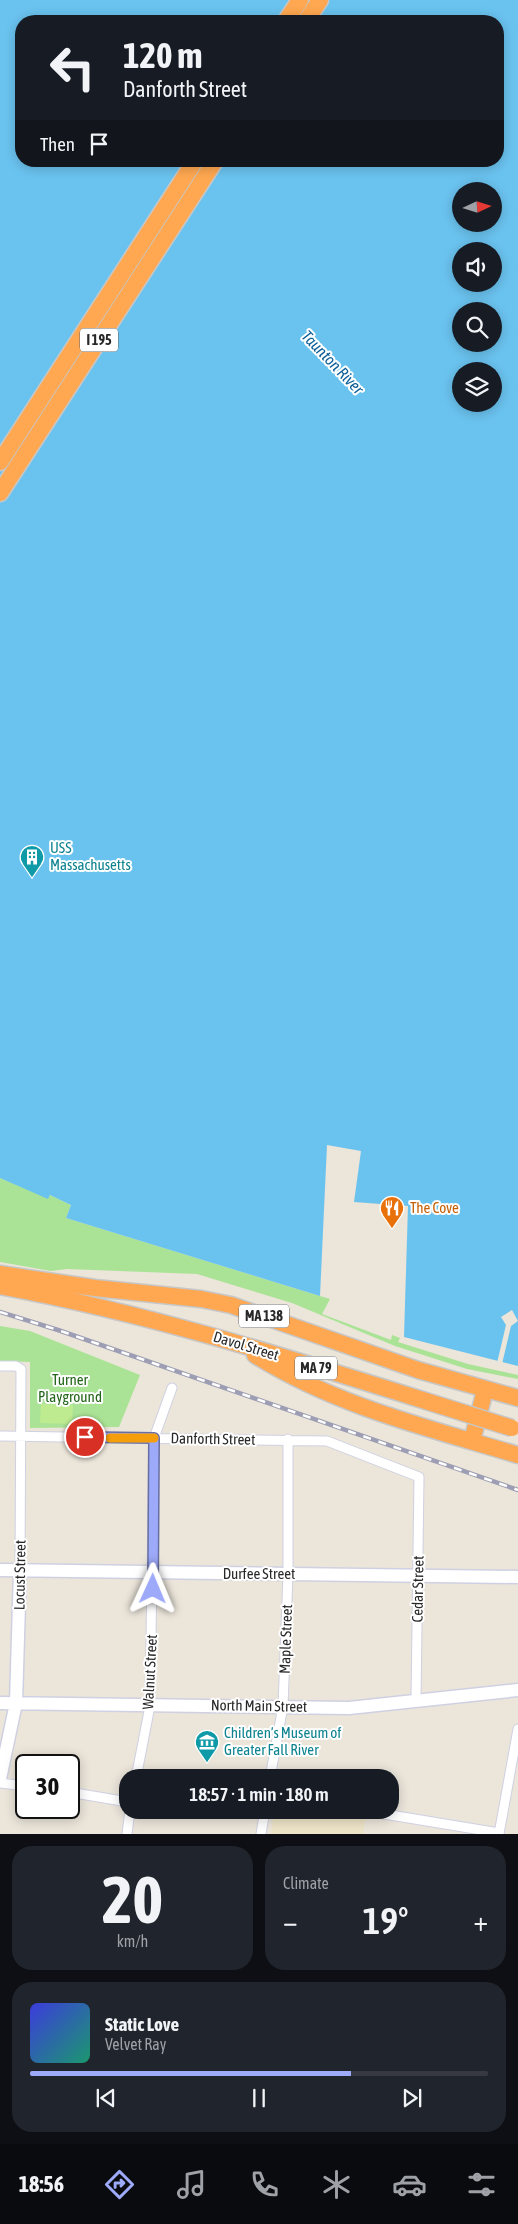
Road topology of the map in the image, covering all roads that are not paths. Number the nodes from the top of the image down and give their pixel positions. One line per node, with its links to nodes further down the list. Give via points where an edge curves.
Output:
1 (300, 0): 3 (highway)
2 (320, 0): 4 (highway)
3 (290, 15)
4 (310, 15)
5 (191, 167): 7 (highway, I 195)
6 (211, 167): 8 (highway, I 195)
7 (0, 462)
8 (0, 493)
9 (0, 1274): 16 (highway, MA 138, via 201,1299 231,1306 403,1366)
10 (0, 1286): 12 (highway, Davol Street)
11 (0, 1294): 12 (highway)
12 (48, 1295): 13 (highway, Davol Street, via 164,1322)
13 (236, 1344): 18 (highway, Davol Street / MA 79, bridge); 23 (highway, via 282,1372 342,1400)
14 (0, 1366): 20 (street, Locust Street, via 22,1369)
15 (172, 1388): 21 (street, Walnut Street)
16 (485, 1390): 17 (highway, MA 138); 23 (highway)
17 (518, 1398)
18 (515, 1428)
19 (0, 1436): 20 (street, Danforth Street)
20 (21, 1437): 21 (street, Danforth Street); 27 (street, Locust Street)
21 (154, 1438): 22 (street, Danforth Street); 28 (street, Walnut Street)
22 (288, 1439): 25 (street, Danforth Street, via 328,1441); 29 (street, Maple Street)
23 (472, 1441): 24 (highway)
24 (518, 1456)
25 (419, 1477): 30 (street, Cedar Street)
26 (0, 1570): 27 (main road, Durfee Street)
27 (20, 1570): 28 (main road, Durfee Street); 35 (main road, Locust Street)
28 (153, 1573): 29 (main road, Durfee Street); 36 (street, Walnut Street)
29 (288, 1574): 30 (main road, Durfee Street); 37 (street, Maple Street)
30 (418, 1576): 31 (main road, Durfee Street); 33 (street, Cedar Street)
31 (518, 1577)
32 (518, 1690): 33 (main road, North Main Street)
33 (416, 1700): 37 (main road, North Main Street, via 349,1708)
34 (0, 1703): 35 (main road, North Main Street)
35 (16, 1703): 36 (main road, North Main Street); 42 (main road, Locust Street)
36 (150, 1706): 37 (main road, North Main Street); 40 (street, Walnut Street)
37 (283, 1706): 41 (street, Maple Street)
38 (518, 1729): 39 (street)
39 (516, 1749): 51 (street)
40 (138, 1769)
41 (272, 1769)
42 (0, 1781): 43 (street)
43 (15, 1784)
44 (80, 1794): 45 (street)
45 (119, 1800)
46 (399, 1817): 51 (street)
47 (128, 1819): 49 (street)
48 (264, 1819): 50 (street)
49 (126, 1834)
50 (261, 1834)
51 (499, 1834)

